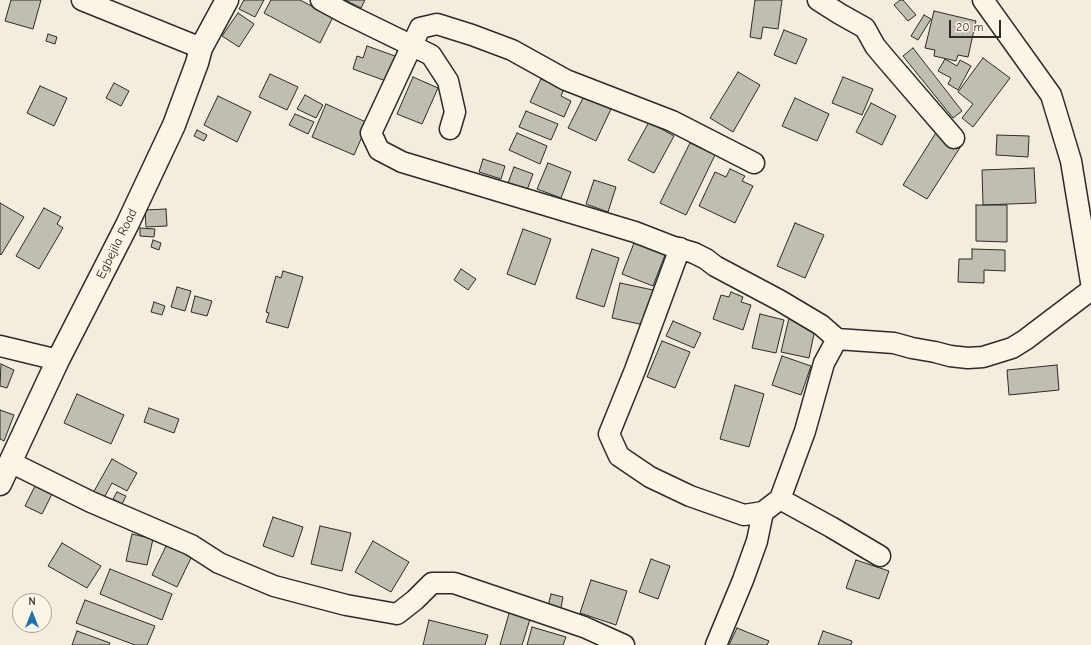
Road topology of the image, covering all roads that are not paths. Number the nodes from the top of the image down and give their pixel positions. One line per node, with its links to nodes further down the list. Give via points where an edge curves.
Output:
1 (82, 0): 7 (street)
2 (227, 0): 7 (street, Egbejila Road)
3 (321, 0): 6 (street)
4 (818, 0): 9 (street, via 865,28 875,46)
5 (983, 0): 12 (street, via 1051,95 1071,161)
6 (411, 45): 8 (street, via 431,55 448,81 455,112); 10 (street, via 420,28 437,24 472,35 512,50 566,80 672,121); 11 (street, via 371,133 378,150 402,162)
7 (201, 48): 16 (street, Egbejila Road, via 174,125 127,225)
8 (450, 129)
9 (954, 138)
10 (754, 163)
11 (680, 248): 14 (street, via 706,259 795,309 821,325); 20 (street, via 609,434 619,456 650,478 690,496 744,515)
12 (1091, 282)
13 (1091, 290): 14 (street, via 1025,340 1012,348 983,357 950,356 894,343)
14 (837, 339): 19 (street, via 824,363 805,431)
15 (0, 346): 16 (street)
16 (58, 360): 17 (street, Egbejila Road)
17 (10, 462): 18 (street, Egbejila Road); 22 (street, via 90,502 191,545 219,563 274,586 346,605 397,614 432,583 454,583 584,626)
18 (0, 484)
19 (780, 500): 20 (street); 21 (street)
20 (763, 512): 23 (street, via 757,541)
21 (880, 556)
22 (624, 645)
23 (716, 645)

